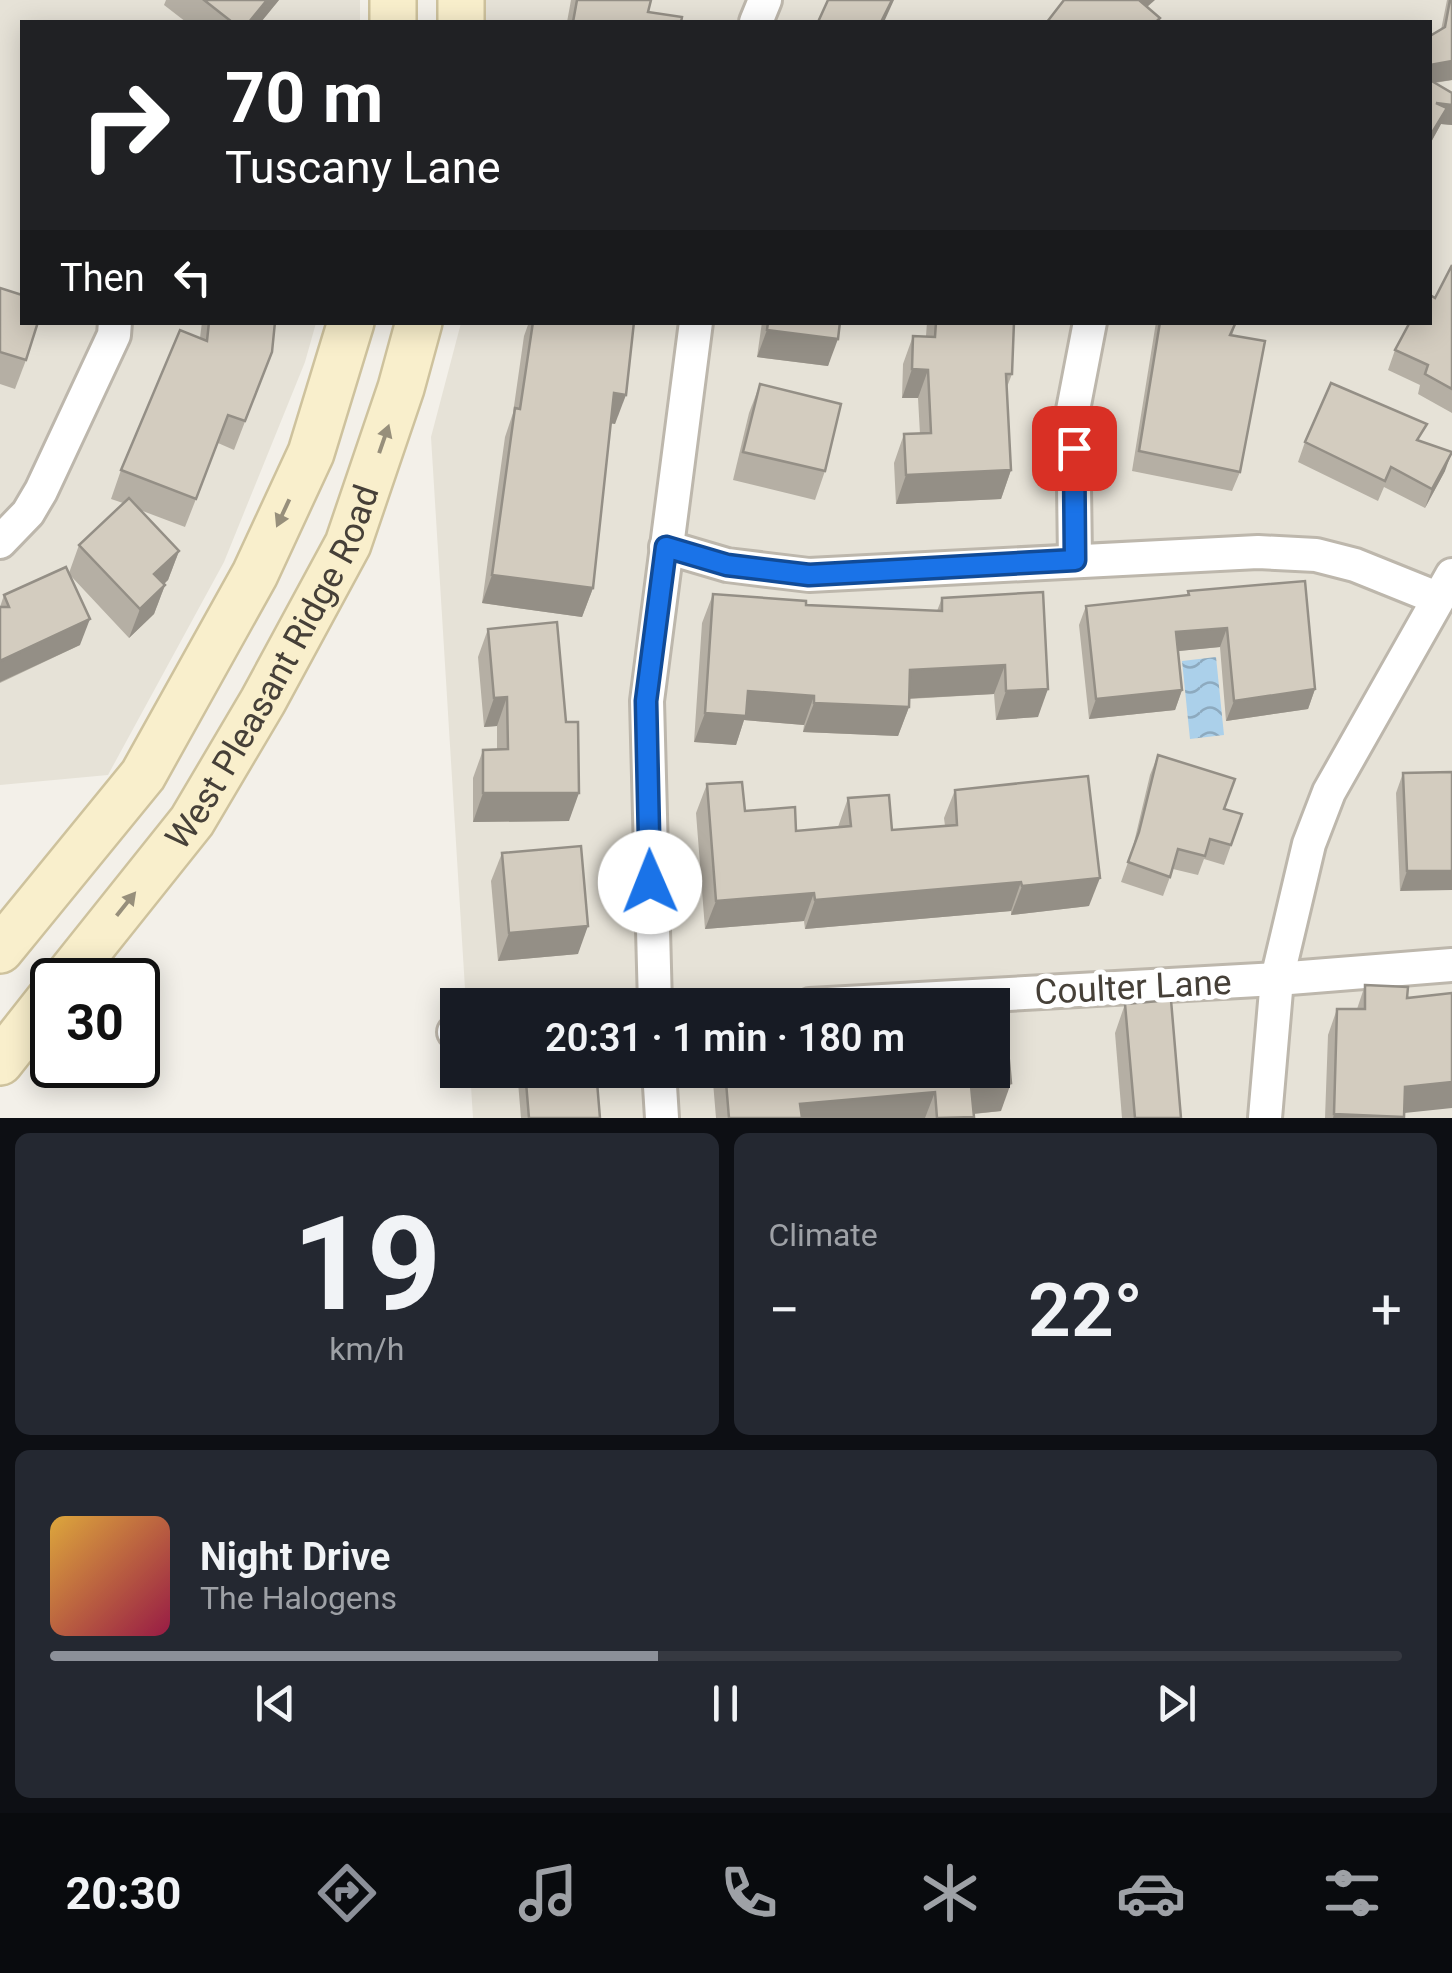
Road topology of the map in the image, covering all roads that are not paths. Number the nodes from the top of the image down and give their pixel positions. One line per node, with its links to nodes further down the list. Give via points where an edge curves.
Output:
1 (114, 325): 6 (street, via 41,491)
2 (350, 325): 10 (main road, West Pleasant Ridge Road, one-way to 10, via 311,453 208,658 142,774)
3 (417, 325): 11 (main road, West Pleasant Ridge Road, one-way to 3, via 192,821 348,544)
4 (696, 325): 7 (street)
5 (1089, 325): 8 (street, via 1073,410)
6 (0, 542)
7 (666, 547): 8 (street, via 727,565 809,575); 14 (street, via 646,701)
8 (1075, 560): 9 (street, via 1316,554)
9 (1444, 586): 13 (street, via 1329,792 1309,844)
10 (0, 950)
11 (83, 958)
12 (1452, 965): 13 (street, Coulter Lane)
13 (1277, 979): 15 (street, Coulter Lane); 20 (street)
14 (654, 988)
15 (1010, 994)
16 (30, 1024): 17 (main road)
17 (0, 1062)
18 (660, 1088): 19 (street)
19 (662, 1118)
20 (1265, 1118)

